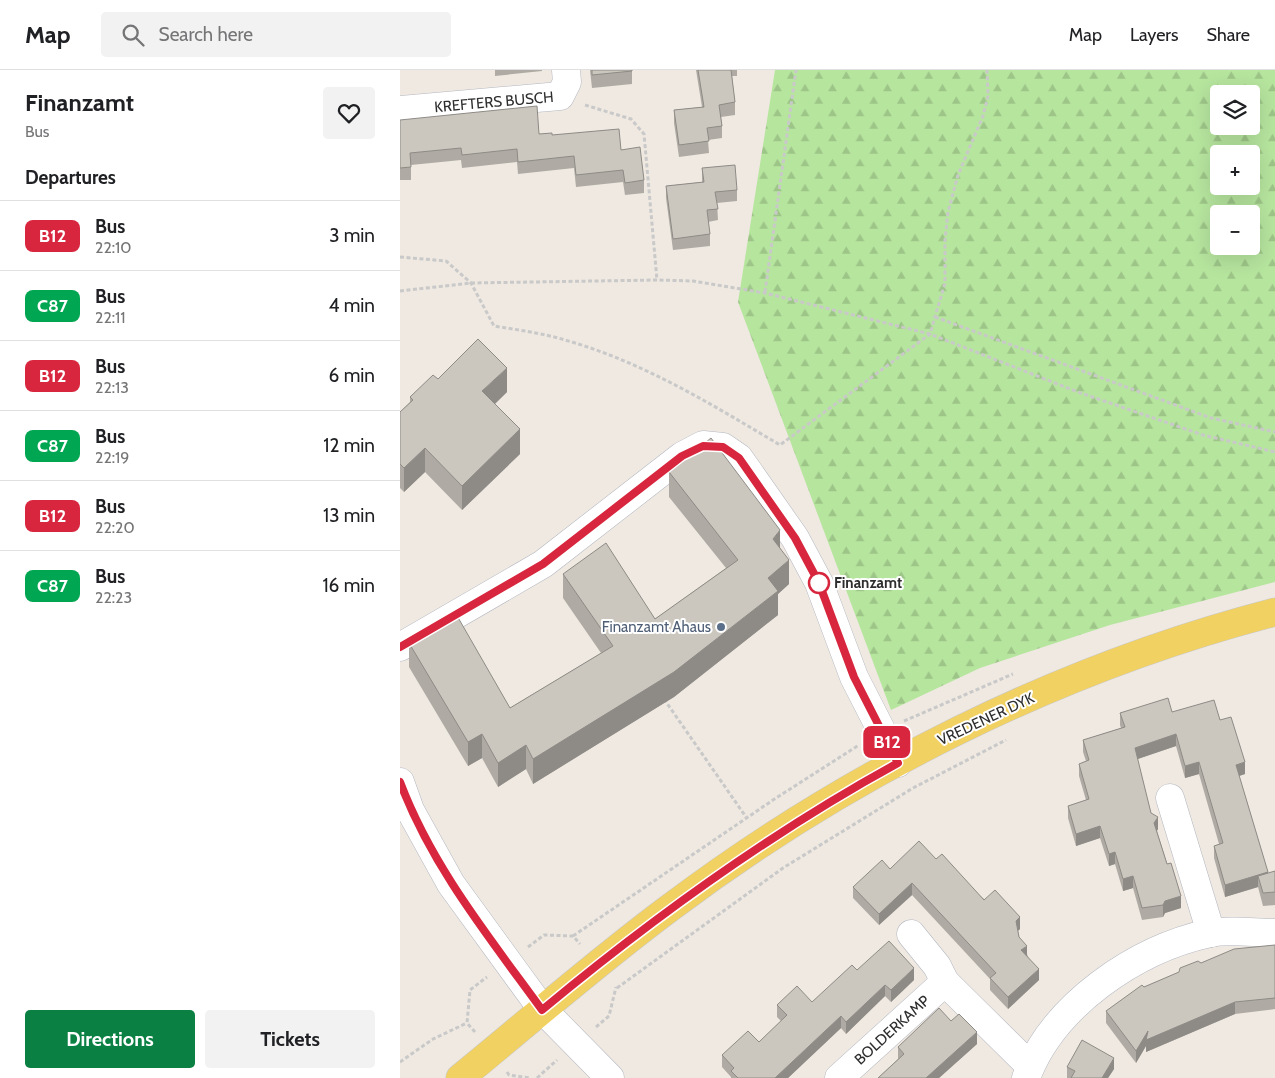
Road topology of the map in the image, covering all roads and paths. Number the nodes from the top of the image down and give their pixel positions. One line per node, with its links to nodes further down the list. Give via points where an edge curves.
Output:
1 (796, 70): 9 (path)
2 (987, 70): 10 (path, via 988,96 983,116 958,175 948,212 945,282)
3 (563, 83): 4 (street, KREFTERS BUSCH); 6 (path, via 631,119 644,134)
4 (400, 110)
5 (400, 257): 7 (path, via 446,261)
6 (657, 280): 7 (path); 9 (path, via 693,281)
7 (471, 283): 8 (path); 11 (path, via 494,326 564,339 630,362 706,401 780,445)
8 (400, 291)
9 (765, 292): 11 (path)
10 (935, 317): 11 (path); 12 (path, via 1211,418)
11 (930, 334): 13 (path, via 1078,392 1203,435)
12 (1275, 432)
13 (1275, 452)
14 (1275, 612): 18 (main road, VREDENER DYK, via 1119,661 980,718)
15 (400, 647): 18 (street, via 543,564 682,456 703,446 723,447 739,458 795,538 819,583 854,677)
16 (661, 695): 21 (path)
17 (1014, 736): 26 (path, via 913,788 783,868)
18 (898, 763): 27 (main road, VREDENER DYK, via 737,861 672,906)
19 (400, 782): 27 (street, via 410,810 450,884)
20 (1170, 798): 22 (street)
21 (746, 817)
22 (1211, 933): 23 (street); 30 (street, via 1154,952 1118,970 1070,1011 1048,1037)
23 (1275, 933)
24 (911, 934): 25 (street, via 937,966)
25 (945, 982): 30 (street); 35 (street, BOLDERKAMP)
26 (617, 988)
27 (542, 1010): 32 (main road, VREDENER DYK); 34 (street)
28 (466, 1023): 29 (path, via 432,1039)
29 (400, 1062)
30 (1028, 1072)
31 (509, 1075): 33 (path)
32 (460, 1078)
33 (530, 1078)
34 (610, 1078)
35 (839, 1078)

